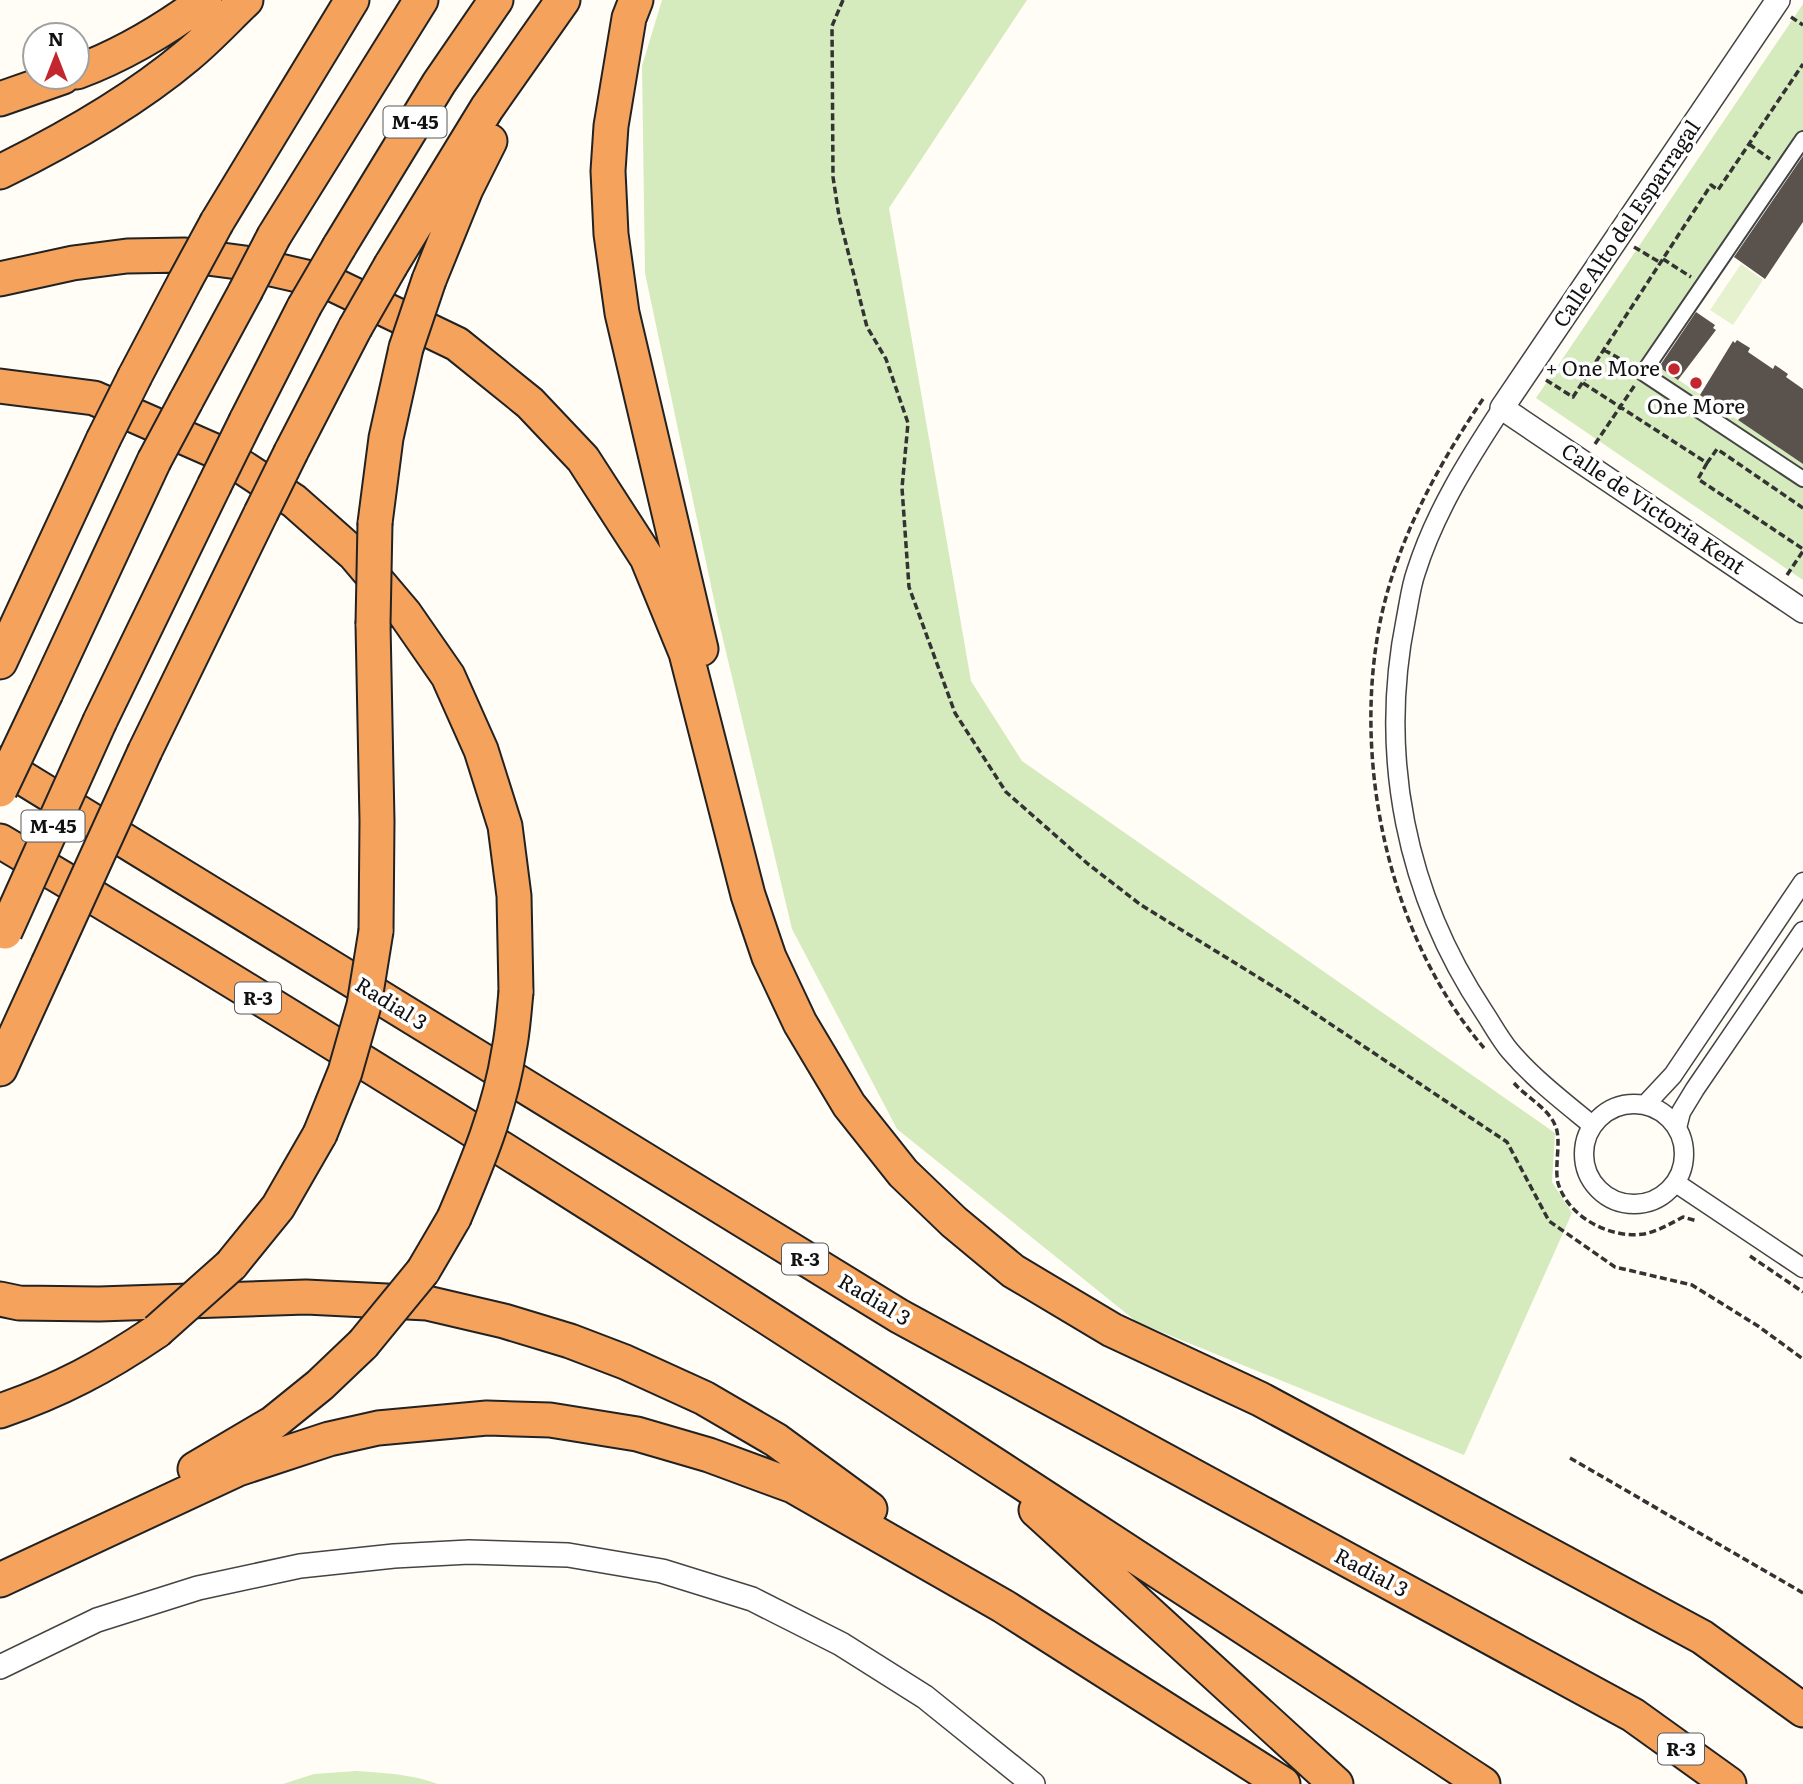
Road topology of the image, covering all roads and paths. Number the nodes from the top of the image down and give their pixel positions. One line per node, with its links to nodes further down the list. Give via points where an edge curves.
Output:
1 (205, 0): 13 (highway, via 177,21)
2 (246, 0): 19 (highway, via 187,56 120,104)
3 (352, 0): 38 (highway, bridge, via 185,281 103,440)
4 (421, 0): 40 (highway, M-45, bridge, via 274,236 154,461)
5 (496, 0): 45 (highway, M-45, bridge, via 439,83 304,307 100,721)
6 (563, 0): 47 (highway, bridge, via 487,108 355,328 145,751)
7 (572, 0): 59 (highway, bridge, via 501,118 466,189 406,348 386,438 375,523 376,931 360,1019 320,1134 278,1207 231,1265 158,1331 105,1366)
8 (636, 0): 43 (highway, via 611,126 611,234 622,313 734,787)
9 (843, 0): 58 (path, via 832,26 833,177 867,327 886,359 908,423 902,488 909,587 955,713 1006,792 1141,905 1287,995 1507,1142 1549,1221 1615,1268 1692,1285)
10 (1784, 8): 11 (path); 29 (street, Calle Alto del Esparragal)
11 (1803, 25)
12 (1803, 64): 17 (path)
13 (91, 67)
14 (23, 91): 15 (highway)
15 (0, 99)
16 (1803, 139): 18 (street)
17 (1749, 144): 18 (path); 21 (path, via 1718,190 1711,185)
18 (1783, 168): 23 (street)
19 (0, 172)
20 (1634, 247): 21 (path)
21 (1662, 261): 23 (path); 24 (path)
22 (0, 279): 43 (highway, via 73,263 185,255 316,279 457,344 530,403 583,459 647,558 686,653)
23 (1703, 285): 25 (street)
24 (1604, 350): 25 (path); 27 (path)
25 (1643, 373): 30 (path); 33 (street)
26 (1545, 379): 27 (path, via 1573,397)
27 (1583, 383): 30 (path)
28 (0, 386): 62 (highway, bridge, via 94,398 224,455 294,501 355,555 405,614 448,676 481,750 505,826 514,896 516,992 496,1108 454,1218 423,1272 363,1344 273,1423)
29 (1494, 400): 37 (street, Calle de Victoria Kent); 46 (path, via 1437,471 1416,512 1382,613 1372,729 1382,822 1408,919 1452,1003); 50 (street, Calle Alto del Esparragal, via 1447,495 1416,572 1399,656 1394,732 1402,806 1428,907 1465,983 1510,1050)
30 (1620, 407): 31 (path); 32 (path)
31 (1595, 444)
32 (1707, 463): 34 (path, via 1717,449); 35 (path, via 1698,479)
33 (1803, 479)
34 (1803, 508)
35 (1803, 550): 36 (path)
36 (1787, 575)
37 (1803, 611)
38 (0, 662)
39 (0, 764): 71 (highway, Radial 3 / R-3, via 899,1316 1633,1715)
40 (0, 790)
41 (0, 841): 60 (highway, R-3, via 504,1149)
42 (1803, 883): 49 (street, via 1673,1075)
43 (748, 895): 66 (highway, via 769,957 795,1012 849,1105 903,1173 1013,1271 1112,1331 1260,1399 1702,1637)
44 (1803, 931): 51 (street, via 1695,1089)
45 (2, 937)
46 (1485, 1049)
47 (0, 1069)
48 (1510, 1079): 53 (path, via 1553,1119 1558,1182 1566,1200 1586,1218 1618,1233 1642,1234 1683,1217)
49 (1645, 1105): 50 (street, via 1615,1107); 51 (street, via 1669,1117)
50 (1592, 1125): 52 (street, via 1585,1141 1585,1168 1605,1196 1639,1205 1664,1195)
51 (1677, 1128): 52 (street, via 1685,1155)
52 (1676, 1183): 55 (street)
53 (1705, 1226)
54 (1749, 1255): 56 (path)
55 (1803, 1268)
56 (1803, 1292)
57 (0, 1299): 64 (highway, via 99,1304 306,1297 427,1303 570,1341 704,1398 776,1440)
58 (1803, 1359)
59 (0, 1411)
60 (962, 1442): 69 (highway); 70 (highway, R-3)
61 (1570, 1458): 63 (path)
62 (0, 1578): 64 (highway, via 251,1465 329,1439 378,1428 487,1418 550,1420 637,1434 721,1459 793,1486)
63 (1803, 1593)
64 (1003, 1606): 68 (highway)
65 (0, 1667): 67 (street, via 97,1620 198,1588 300,1566 469,1552 568,1555 662,1572 752,1600 841,1644 925,1697)
66 (1803, 1710)
67 (1032, 1784)
68 (1283, 1784)
69 (1336, 1784)
70 (1483, 1784)
71 (1729, 1784)

